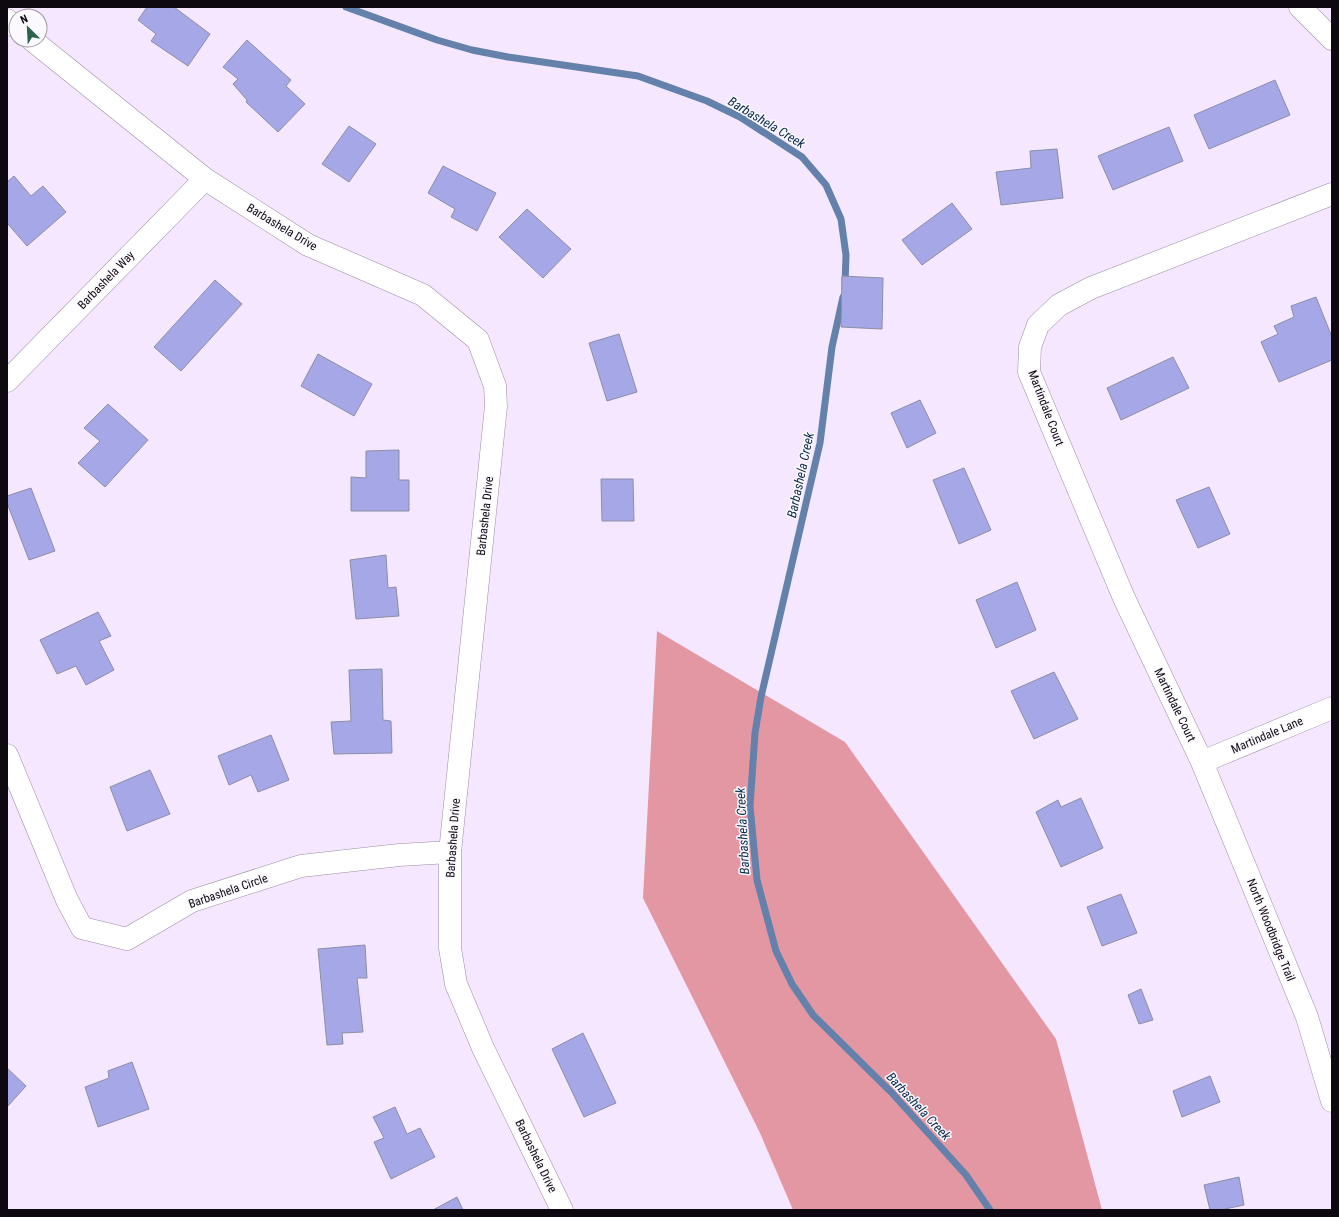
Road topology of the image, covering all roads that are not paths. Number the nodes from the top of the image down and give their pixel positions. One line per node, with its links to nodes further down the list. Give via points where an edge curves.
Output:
1 (1300, 7): 2 (street)
2 (1332, 39)
3 (42, 48): 4 (street, Barbashela Drive)
4 (205, 179): 6 (street, Barbashela Way); 10 (street, Barbashela Drive, via 308,245 423,295 478,340 495,386 496,406)
5 (1332, 194): 9 (street, Martindale Court, via 1091,288 1059,306 1038,325 1030,347 1029,372 1124,598)
6 (7, 381)
7 (1332, 708): 9 (street, Martindale Lane)
8 (7, 755): 10 (street, Barbashela Circle, via 67,900 82,928 127,939 192,901 301,866)
9 (1202, 762): 11 (street, North Woodbridge Trail, via 1307,1017)
10 (450, 852): 12 (street, Barbashela Drive, via 450,948 456,984 483,1048)
11 (1332, 1101)
12 (562, 1210)

